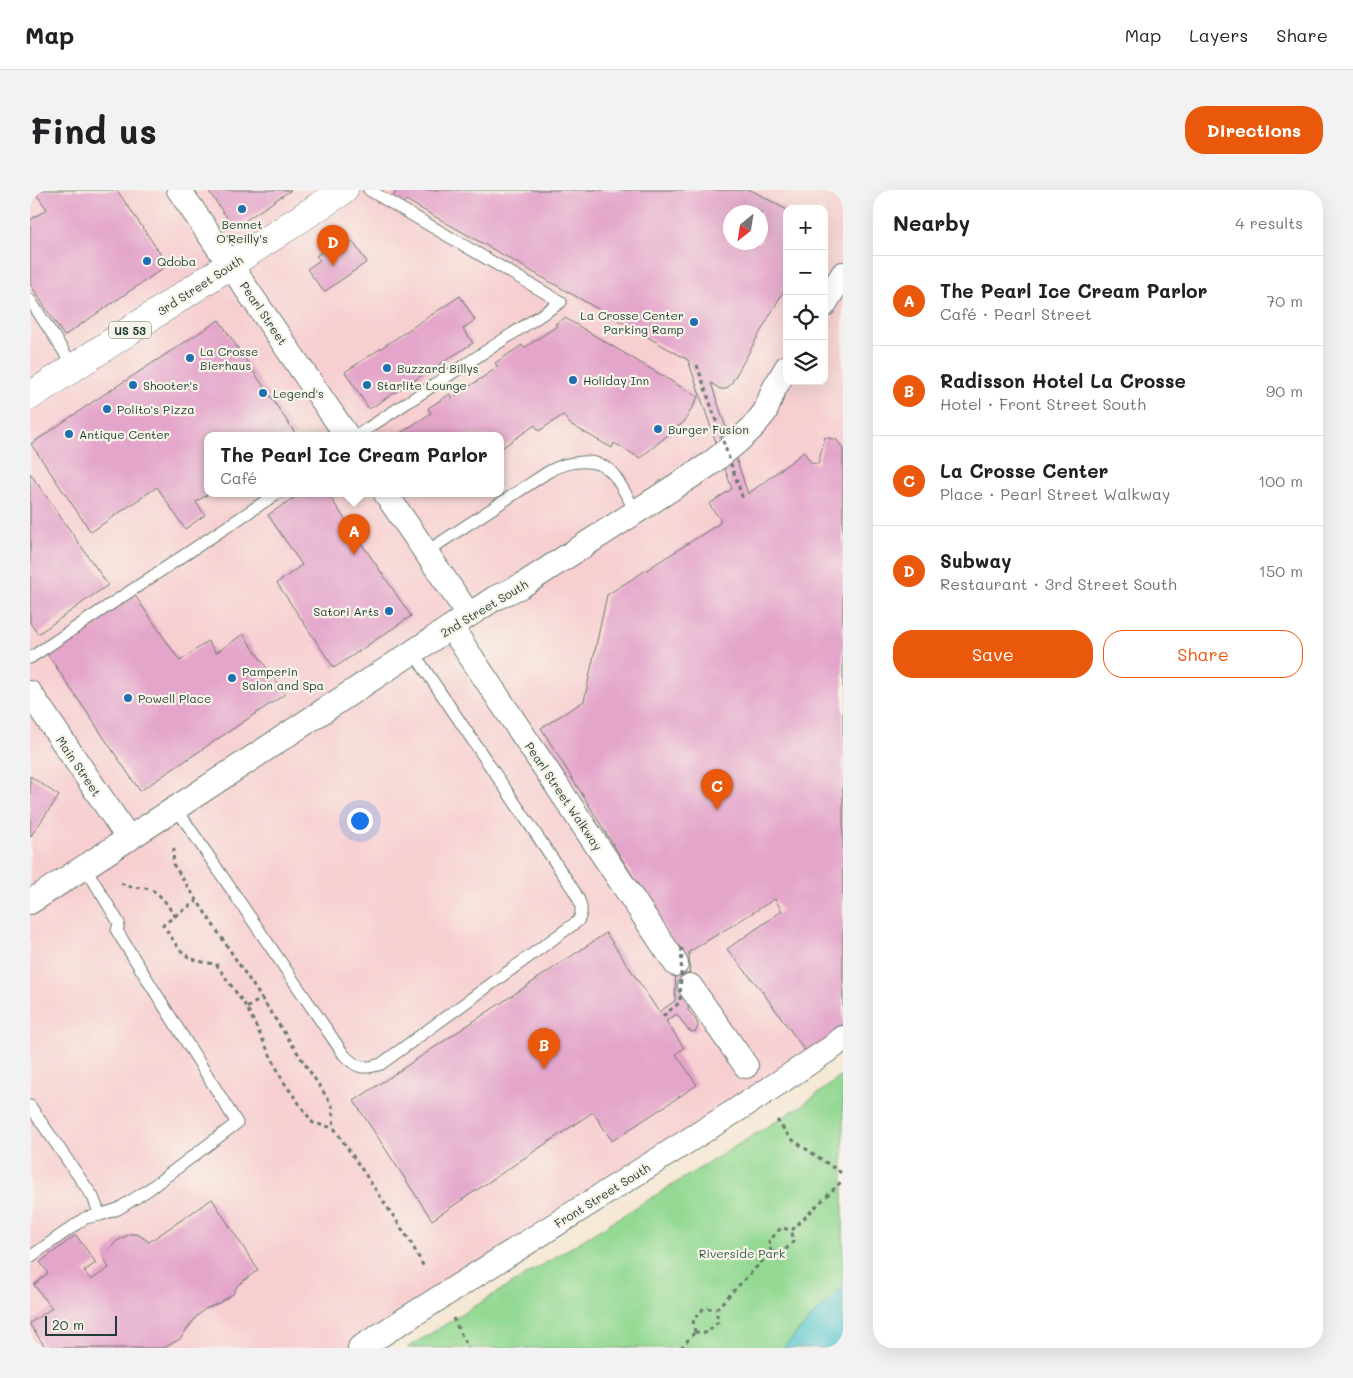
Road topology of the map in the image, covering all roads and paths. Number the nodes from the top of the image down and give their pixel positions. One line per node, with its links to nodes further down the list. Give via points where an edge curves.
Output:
1 (179, 190): 4 (street, Pearl Street)
2 (344, 190): 4 (highway, 3rd Street South / US 53)
3 (369, 190): 13 (lane, via 561,302)
4 (231, 264): 9 (highway, 3rd Street South / US 53); 12 (street, Pearl Street)
5 (843, 274): 6 (street)
6 (828, 298)
7 (30, 300): 9 (lane)
8 (697, 365): 16 (path, bridge)
9 (74, 367): 11 (highway, 3rd Street South / US 53)
10 (783, 374): 17 (street, 2nd Street South, via 765,412 752,428 710,464)
11 (30, 396)
12 (344, 432)
13 (362, 432)
14 (272, 497): 21 (lane)
15 (388, 497): 18 (street)
16 (742, 500)
17 (636, 512): 18 (lane, via 606,467 572,462 548,472); 19 (street, 2nd Street South)
18 (426, 552): 19 (street)
19 (460, 621): 20 (street, 2nd Street South); 31 (street, Pearl Street Walkway)
20 (413, 652): 23 (street, 2nd Street South); 23 (lane, via 582,907 578,921 381,1064 360,1068 344,1055)
21 (30, 658)
22 (30, 693): 24 (street, Main Street)
23 (176, 808): 24 (street, 2nd Street South)
24 (129, 839): 26 (street, 2nd Street South)
25 (174, 848): 28 (path, via 173,864)
26 (84, 867): 29 (street, 2nd Street South); 43 (lane, via 119,923 117,931 237,1123 148,1190 118,1209)
27 (121, 883): 30 (path, via 132,888 145,888 162,897)
28 (198, 901): 30 (path); 33 (path)
29 (30, 902)
30 (175, 916): 34 (path, via 163,925 185,956 198,962 216,964)
31 (679, 956): 35 (path, bridge, via 680,1002)
32 (690, 986): 37 (street)
33 (262, 998): 34 (path); 40 (path, via 332,1105)
34 (247, 1008): 40 (path, via 283,1081 313,1123)
35 (662, 1016)
36 (843, 1038): 51 (street, Front Street South, via 762,1094)
37 (746, 1066)
38 (30, 1106): 43 (lane, via 93,1197)
39 (777, 1120): 41 (path, via 790,1138)
40 (334, 1128): 47 (path, via 410,1241)
41 (843, 1174)
42 (843, 1180): 44 (path)
43 (100, 1215): 46 (lane, via 85,1218)
44 (792, 1230): 45 (path, via 793,1242 782,1254); 45 (path, via 781,1228 769,1240)
45 (771, 1252): 48 (path)
46 (30, 1257)
47 (425, 1269)
48 (716, 1309): 50 (path, via 718,1322 707,1333); 50 (path, via 704,1308 692,1320)
49 (453, 1318): 52 (path)
50 (695, 1332): 53 (path)
51 (360, 1348)
52 (468, 1348)
53 (681, 1348)

